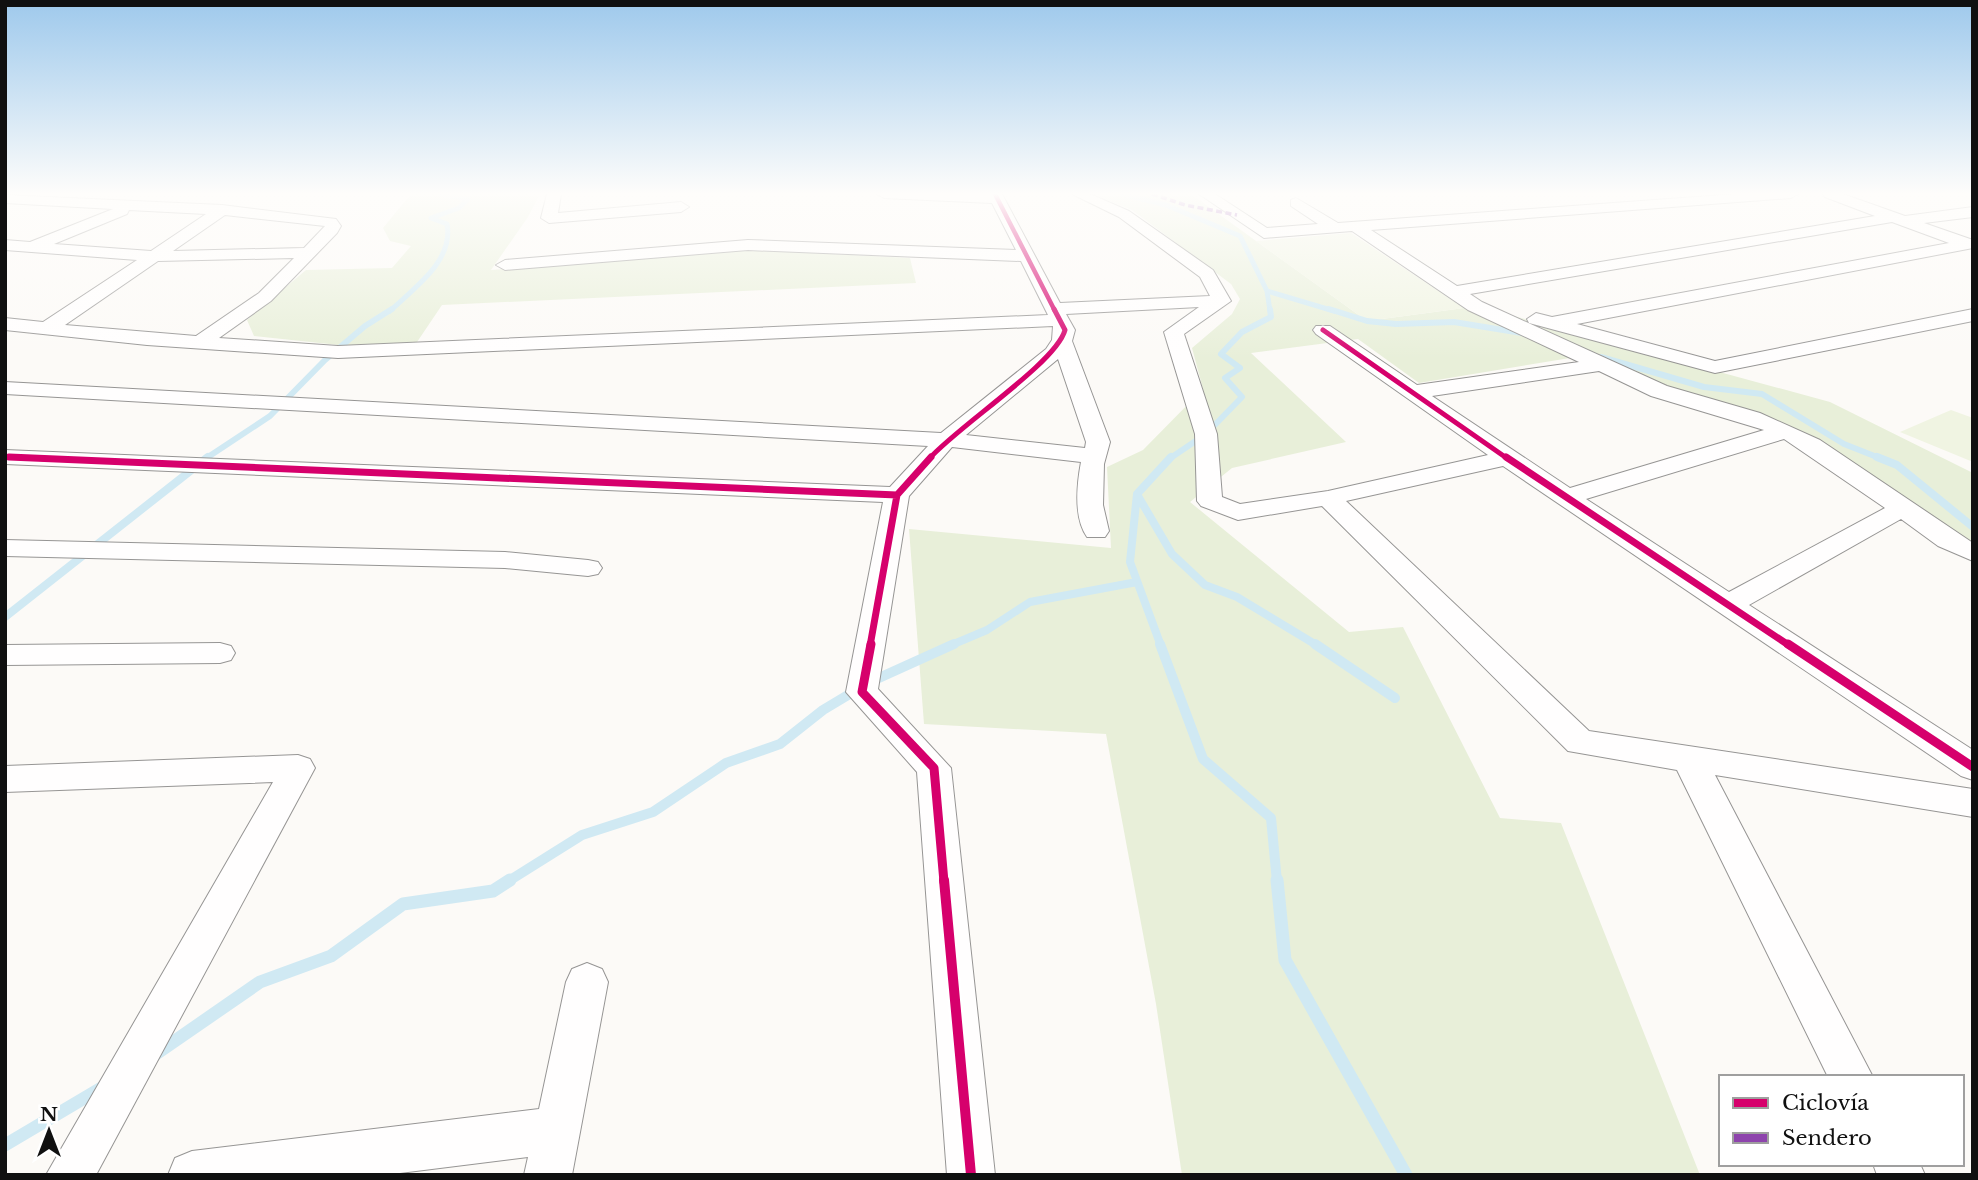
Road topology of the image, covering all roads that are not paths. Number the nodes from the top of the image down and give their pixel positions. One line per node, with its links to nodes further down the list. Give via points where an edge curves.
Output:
1 (25, 249): 16 (street)
2 (58, 249): 14 (street)
3 (164, 249): 14 (street)
4 (312, 249): 13 (street)
5 (703, 249): 12 (street)
6 (852, 249): 15 (street)
7 (1025, 249): 15 (street)
8 (1173, 249): 19 (street, via 1207,274)
9 (1389, 249): 18 (street)
10 (1715, 249): 18 (street)
11 (1948, 249): 22 (street)
12 (681, 251): 17 (street)
13 (308, 253): 14 (street); 27 (street, via 265,297)
14 (154, 256): 24 (street)
15 (1029, 256): 21 (street)
16 (5, 258)
17 (505, 265)
18 (1453, 292): 22 (street); 28 (street)
19 (1222, 301): 21 (street); 38 (street, via 1174,332 1206,434 1210,501 1238,512)
20 (1973, 314): 22 (street, via 1715,367)
21 (1058, 323): 27 (street, via 338,352); 32 (street, via 1053,353); 33 (street, via 1098,442)
22 (1548, 324)
23 (14, 325): 24 (street); 26 (street)
24 (46, 328): 27 (street)
25 (1323, 330): 30 (street)
26 (5, 338)
27 (202, 341)
28 (1600, 365): 30 (street); 31 (street, via 1659,391)
29 (5, 388): 32 (street)
30 (1415, 392): 35 (street)
31 (1787, 431): 37 (street); 39 (street)
32 (947, 440): 33 (street); 36 (street)
33 (1094, 456): 40 (street, via 1090,505)
34 (5, 457): 36 (street)
35 (1507, 458): 37 (street); 38 (street)
36 (897, 495): 57 (street, via 862,692 934,768)
37 (1567, 497): 44 (street)
38 (1328, 498): 47 (street, via 1580,742)
39 (1901, 509): 42 (street); 44 (street)
40 (1096, 531)
41 (5, 548): 43 (street, via 505,560)
42 (1973, 553)
43 (588, 568)
44 (1727, 605): 48 (street)
45 (220, 653): 46 (street)
46 (5, 655)
47 (1690, 761): 50 (street); 52 (street)
48 (1973, 767)
49 (5, 779): 54 (street, via 298,768)
50 (1973, 803)
51 (587, 982): 53 (street)
52 (1850, 1075)
53 (557, 1130): 55 (street); 56 (street)
54 (70, 1175)
55 (192, 1175)
56 (548, 1175)
57 (971, 1175)

